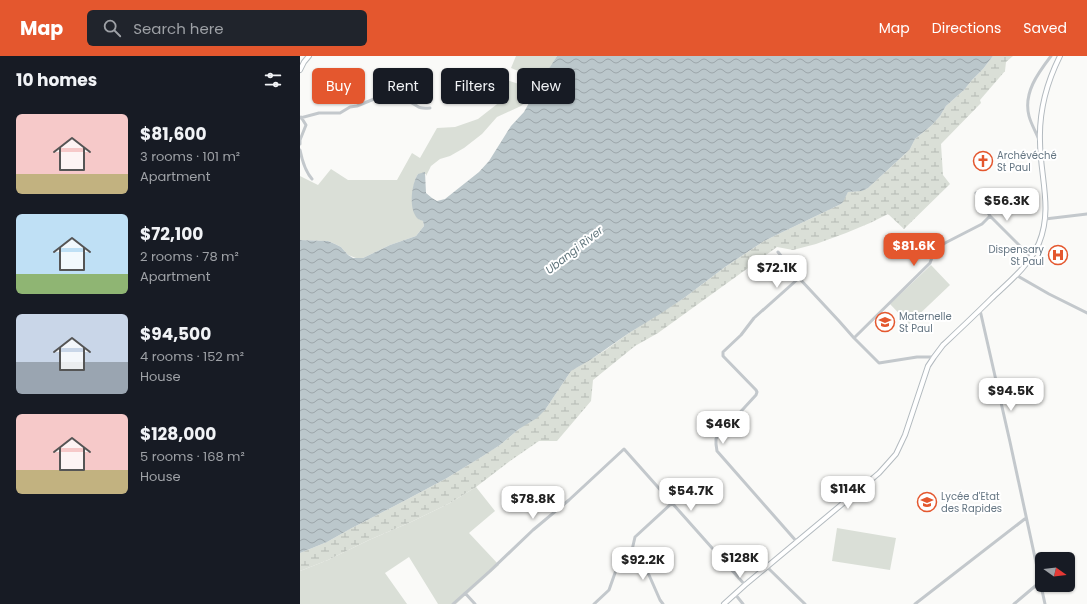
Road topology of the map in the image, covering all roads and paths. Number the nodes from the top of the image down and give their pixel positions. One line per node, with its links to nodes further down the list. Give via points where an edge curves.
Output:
1 (309, 56): 4 (main road)
2 (1051, 56): 7 (street, via 1038,75 1028,103 1029,116)
3 (1060, 56): 7 (main road, via 1046,91)
4 (300, 70)
5 (430, 108): 6 (street, via 417,107 396,95 390,98 379,97 340,113 319,113)
6 (301, 117): 8 (street, via 306,125)
7 (1040, 140): 14 (main road)
8 (300, 144)
9 (300, 150): 10 (street, via 302,161)
10 (312, 179)
11 (976, 192): 13 (street)
12 (1087, 214): 14 (street)
13 (990, 216): 16 (street); 21 (street, via 982,224 936,249 930,263)
14 (1045, 219): 16 (main road)
15 (778, 252): 18 (street)
16 (1031, 257): 17 (main road)
17 (1016, 275): 19 (main road); 20 (street)
18 (799, 278): 21 (street); 25 (street, via 754,318 723,352 723,356 757,392 716,438 717,451)
19 (980, 310): 22 (main road, via 943,344); 24 (street)
20 (1087, 313)
21 (854, 338): 22 (street, via 879,363)
22 (934, 357): 25 (main road, via 928,366 896,454 879,473)
23 (672, 503): 26 (street, via 635,537); 29 (street); 32 (street, via 624,449)
24 (1026, 518): 27 (street); 41 (street)
25 (797, 542): 28 (main road)
26 (632, 550): 36 (street, via 619,565 609,590); 37 (street, via 649,575)
27 (1035, 559)
28 (768, 567): 29 (main road); 40 (street)
29 (745, 585): 33 (main road)
30 (1035, 586): 42 (street)
31 (1042, 592): 43 (street)
32 (465, 593): 34 (street); 35 (street)
33 (735, 594): 38 (main road); 39 (street)
34 (452, 604)
35 (475, 604)
36 (594, 604)
37 (663, 604)
38 (724, 604)
39 (743, 604)
40 (805, 604)
41 (915, 604)
42 (1014, 604)
43 (1045, 604)

